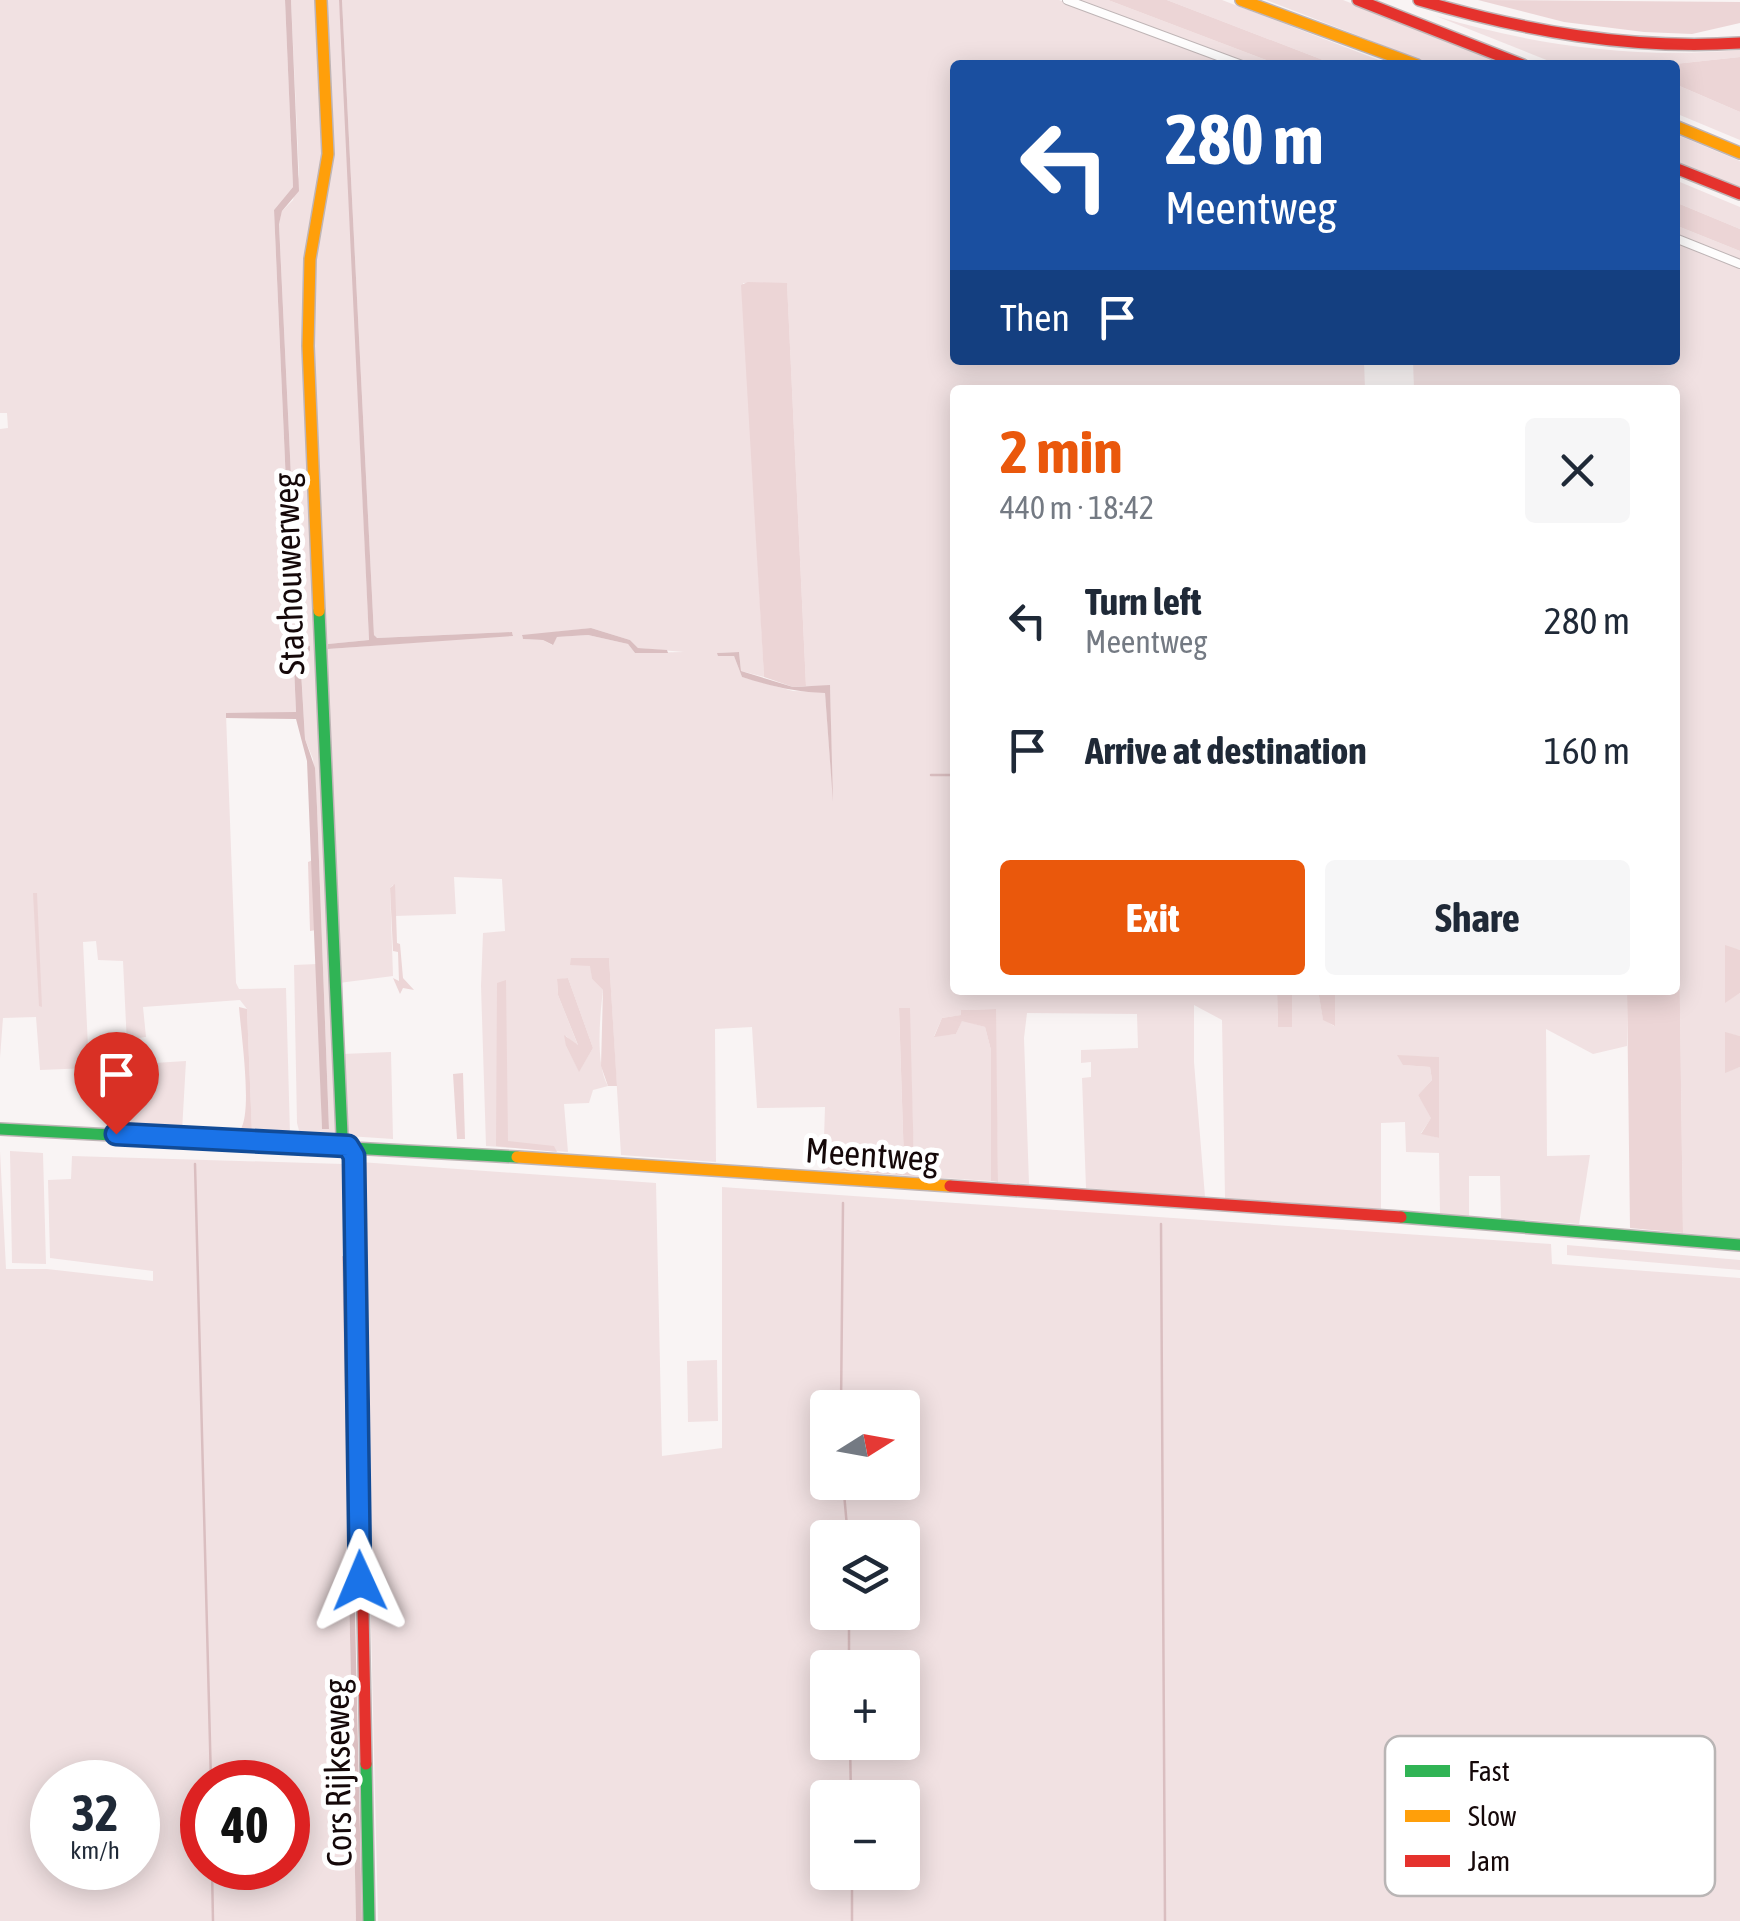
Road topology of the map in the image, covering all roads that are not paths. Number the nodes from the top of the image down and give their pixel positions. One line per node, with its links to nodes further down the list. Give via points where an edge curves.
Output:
1 (321, 0): 17 (main road, Stachouwerweg, via 328,154 307,314 342,1135)
2 (1066, 0): 7 (street)
3 (1241, 0): 8 (main road)
4 (1358, 0): 9 (main road)
5 (1419, 0): 6 (main road, via 1609,44)
6 (1740, 43)
7 (1228, 60)
8 (1403, 60)
9 (1510, 60)
10 (1680, 128): 11 (main road)
11 (1740, 152)
12 (1680, 170): 13 (main road)
13 (1740, 194)
14 (1680, 240): 15 (street)
15 (1740, 264)
16 (0, 1129): 17 (main road, Meentweg)
17 (348, 1146): 18 (main road, Meentweg); 19 (main road, Cors Rijkseweg, via 354,1156)
18 (1740, 1245)
19 (369, 1921)

